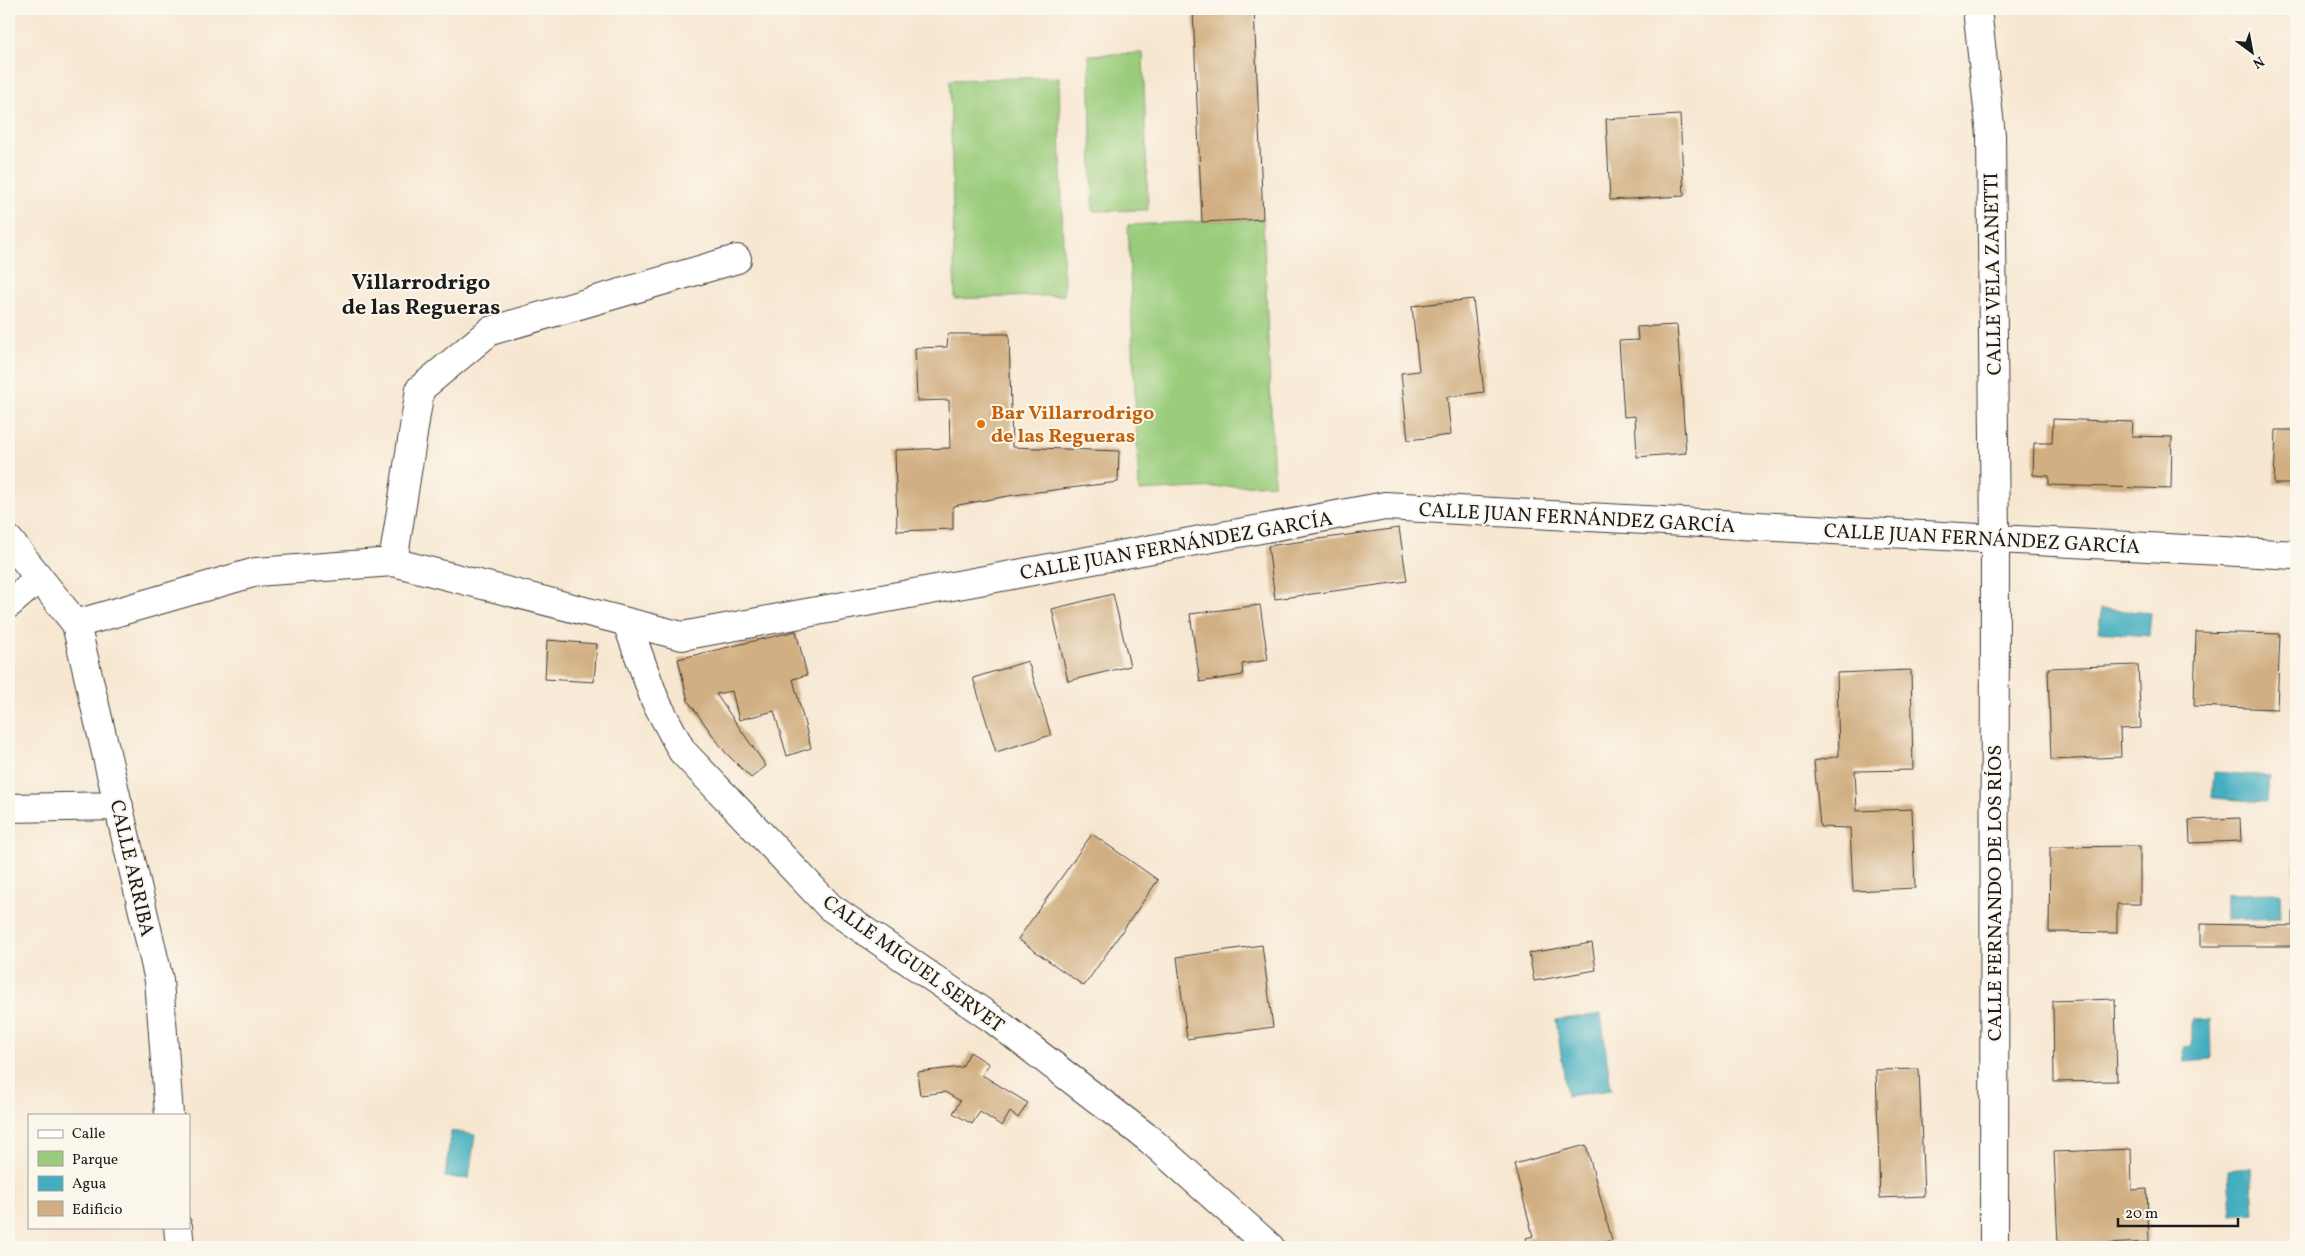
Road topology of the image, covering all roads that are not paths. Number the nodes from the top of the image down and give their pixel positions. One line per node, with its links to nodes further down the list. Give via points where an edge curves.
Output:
1 (1977, 9): 4 (street, CALLE VELA ZANETTI, via 1991,135)
2 (737, 260): 6 (street, via 490,331 420,389)
3 (9, 540): 7 (street)
4 (1995, 540): 5 (street, CALLE JUAN FERNÁNDEZ GARCÍA); 9 (street, CALLE JUAN FERNÁNDEZ GARCÍA, via 1385,506 682,636); 17 (street, CALLE FERNANDO DE LOS RÍOS)
5 (2296, 555)
6 (393, 562): 9 (street, CALLE JUAN FERNÁNDEZ GARCÍA); 10 (street, CALLE JUAN FERNÁNDEZ GARCÍA, via 256,572)
7 (39, 578): 8 (street); 10 (street)
8 (9, 604)
9 (627, 623): 16 (street, CALLE MIGUEL SERVET, via 655,700 682,751 830,907 994,1020 1149,1139)
10 (76, 624): 11 (street, CALLE ARRIBA)
11 (119, 806): 12 (street); 13 (street, CALLE ARRIBA, via 159,980)
12 (9, 808)
13 (170, 1114)
14 (178, 1228): 15 (street)
15 (180, 1247)
16 (1270, 1247)
17 (1994, 1247)

